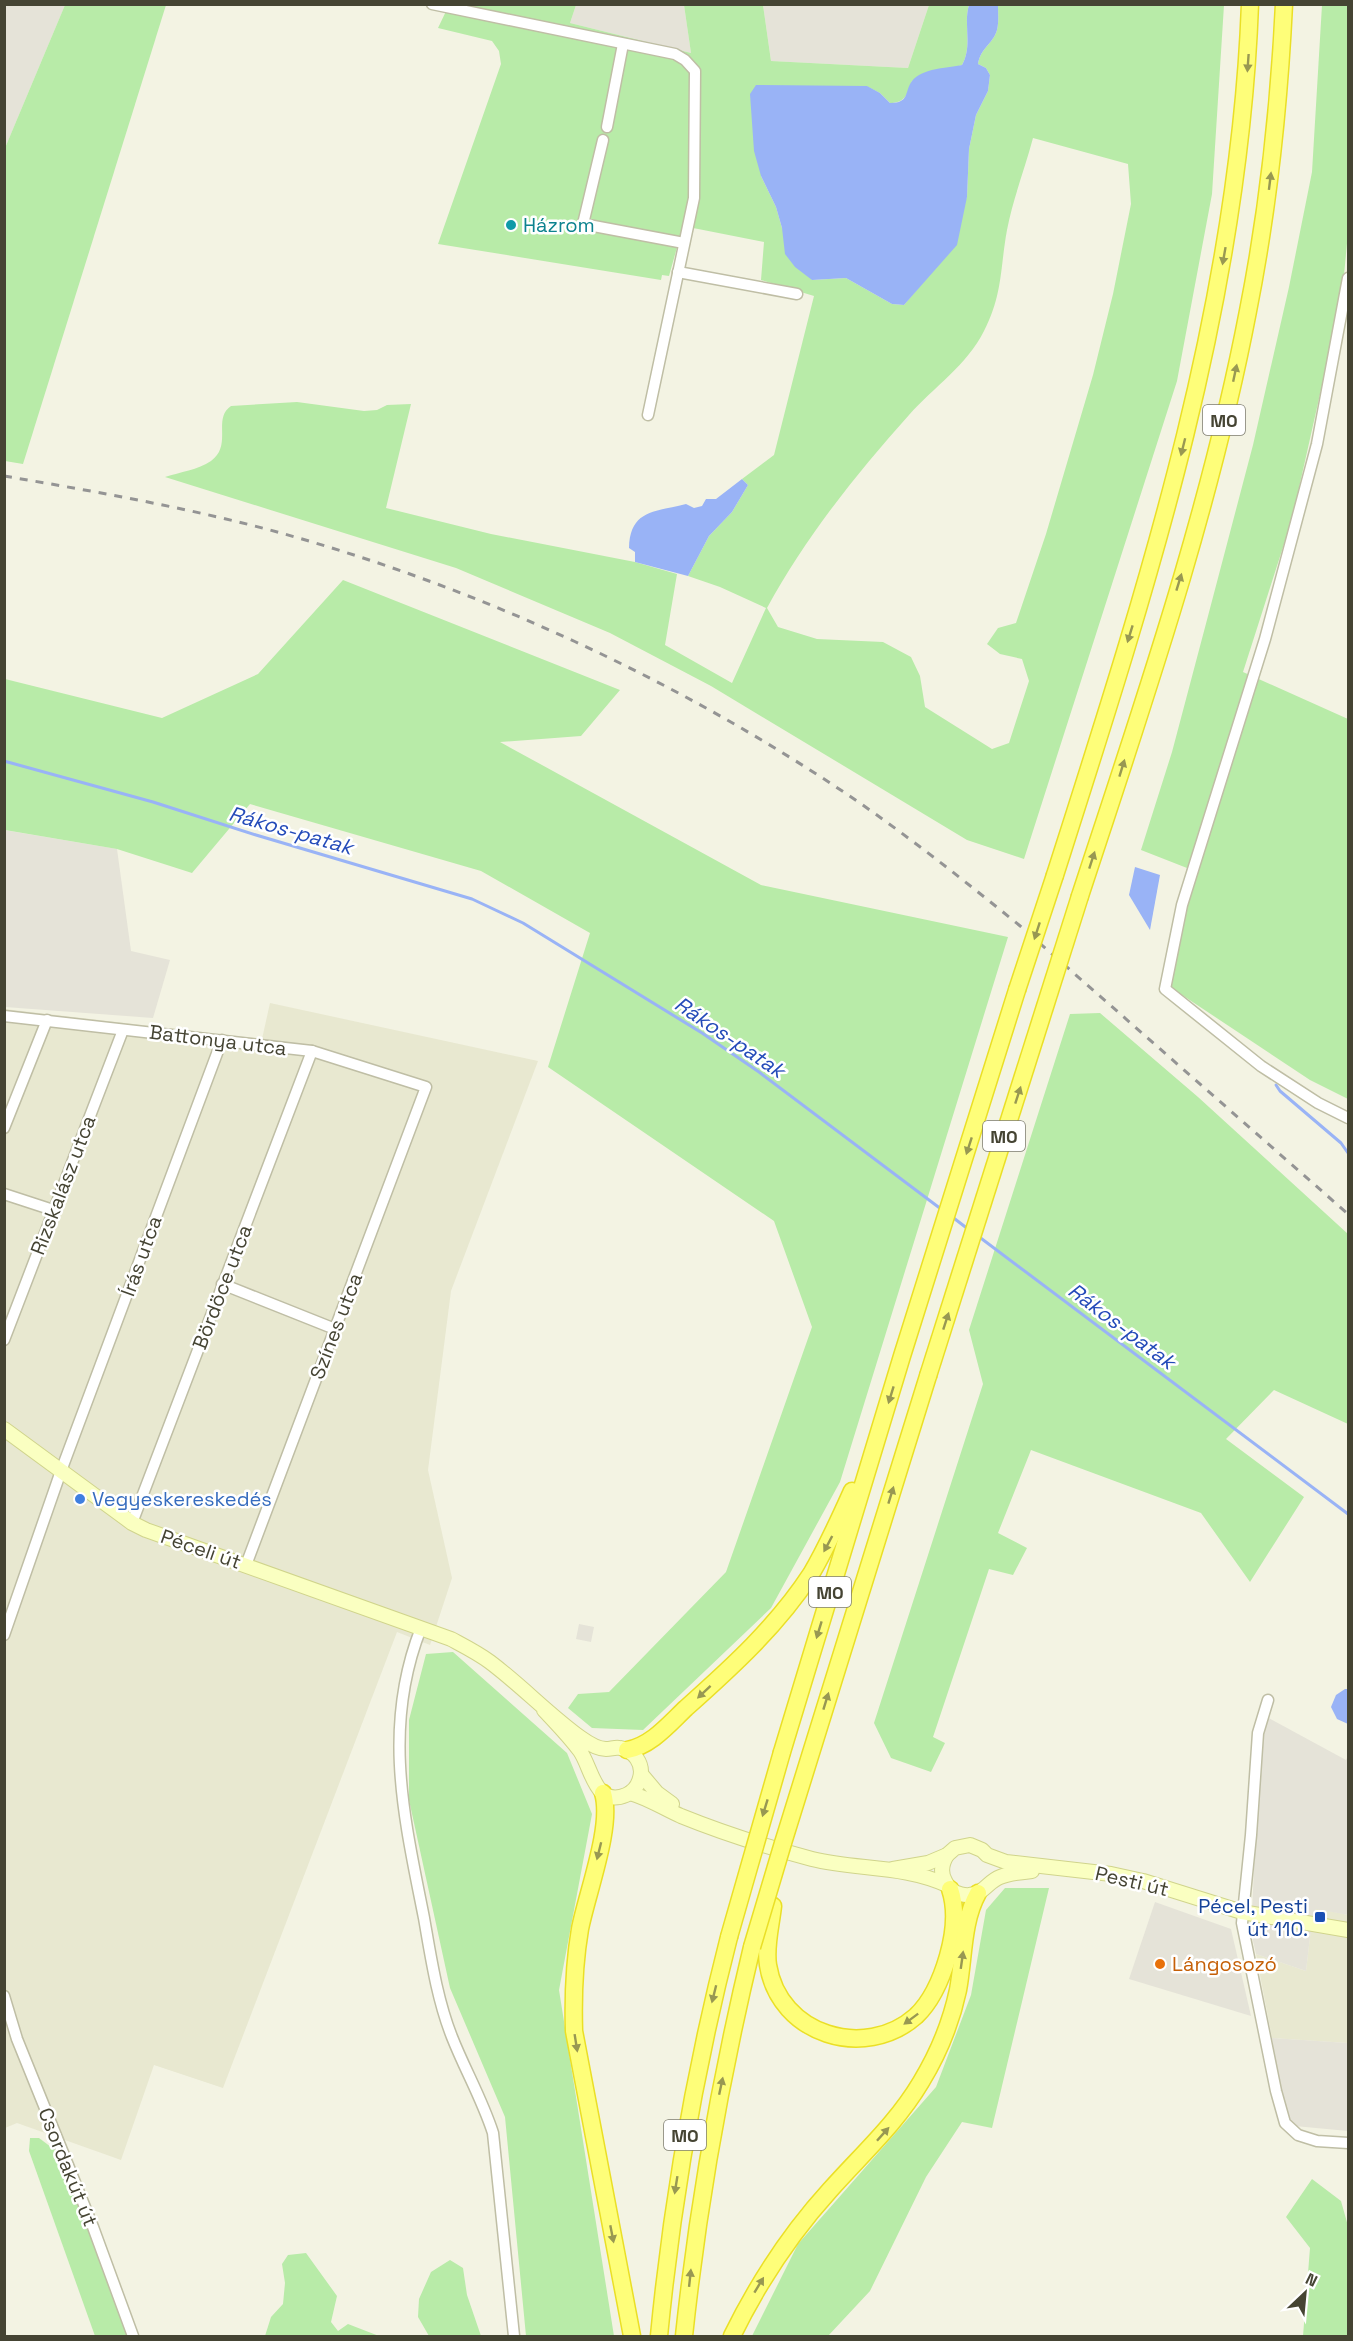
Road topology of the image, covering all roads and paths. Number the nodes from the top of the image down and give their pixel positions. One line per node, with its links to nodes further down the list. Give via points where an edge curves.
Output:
1 (432, 4): 4 (street)
2 (1250, 4): 26 (highway, M0, one-way to 26, bridge, via 1242,134 1226,251 1201,376 1144,590)
3 (1284, 4): 41 (highway, M0, one-way to 3, bridge, via 1186,558 1248,313 1267,200 1281,77)
4 (623, 44): 5 (street); 7 (street, via 675,54 694,71 694,198)
5 (607, 127)
6 (603, 140): 7 (street, via 584,224)
7 (684, 243): 8 (street)
8 (678, 272): 10 (street); 11 (street)
9 (1348, 278): 18 (street, via 1317,444 1265,639 1182,905 1165,990 1261,1066)
10 (797, 294)
11 (648, 415)
12 (4, 1016): 13 (street, Battonya utca)
13 (47, 1020): 14 (street, Battonya utca); 19 (street)
14 (123, 1030): 15 (street, Battonya utca); 21 (street, Rizskalász utca)
15 (222, 1040): 16 (street, Battonya utca); 27 (street, Írás utca)
16 (312, 1051): 17 (street, Battonya utca); 22 (street, Bördöce utca)
17 (426, 1087): 23 (street, Színes utca)
18 (1348, 1118)
19 (4, 1128)
20 (4, 1194): 21 (street)
21 (54, 1210): 24 (street, Rizskalász utca)
22 (222, 1284): 23 (street); 28 (street, Bördöce utca)
23 (335, 1329): 29 (street, Színes utca)
24 (4, 1340)
25 (4, 1429): 27 (main road, Péceli út)
26 (879, 1433): 35 (highway, one-way to 35, via 828,1544 786,1608 744,1655 659,1732); 55 (highway, M0, one-way to 55, bridge, via 712,2000 685,2132)
27 (61, 1471): 28 (main road, Péceli út); 31 (street, Írás utca)
28 (132, 1523): 29 (main road, Péceli út)
29 (246, 1565): 30 (main road, Péceli út)
30 (421, 1628): 33 (main road, Péceli út, via 474,1651); 53 (street, via 399,1709 404,1815 440,2001 493,2133)
31 (4, 1635)
32 (1268, 1700): 48 (street, via 1258,1733)
33 (544, 1710): 34 (main road, via 589,1743); 36 (main road, via 580,1751)
34 (607, 1749): 35 (main road); 36 (main road, via 596,1758)
35 (627, 1750): 37 (main road, via 637,1760)
36 (591, 1772): 38 (main road, via 596,1788)
37 (641, 1774): 39 (main road); 40 (main road, via 657,1793)
38 (603, 1793): 39 (main road, via 617,1797); 54 (highway, one-way to 54, via 604,1828 575,1962 574,2031)
39 (630, 1793): 40 (main road)
40 (702, 1823): 45 (main road, via 813,1859)
41 (783, 1843): 46 (highway, one-way to 41, bridge, via 954,1906 950,1949 928,2002 908,2022 891,2031 862,2039 835,2037 797,2018 779,1996 768,1966); 56 (highway, M0, one-way to 41, bridge, via 711,2136 752,1947)
42 (947, 1855): 43 (main road, via 955,1848 970,1845); 45 (main road, via 928,1863); 46 (main road, via 942,1872)
43 (987, 1855): 44 (main road, via 1006,1862); 47 (main road, via 992,1869)
44 (1055, 1868): 47 (main road, via 1005,1875); 48 (main road, Pesti út, via 1096,1871 1143,1881)
45 (892, 1869): 46 (main road, via 933,1878)
46 (948, 1887): 47 (main road, via 962,1895)
47 (983, 1888): 57 (highway, one-way to 47, via 756,2289 787,2242 897,2117 930,2067 953,2010 968,1920)
48 (1242, 1912): 49 (main road, Pesti út); 51 (street, via 1285,2123 1298,2135)
49 (1348, 1930)
50 (4, 1996): 52 (street, Csordakút út, via 17,2039)
51 (1348, 2143)
52 (133, 2337)
53 (514, 2337)
54 (632, 2337)
55 (658, 2337)
56 (684, 2337)
57 (732, 2337)

